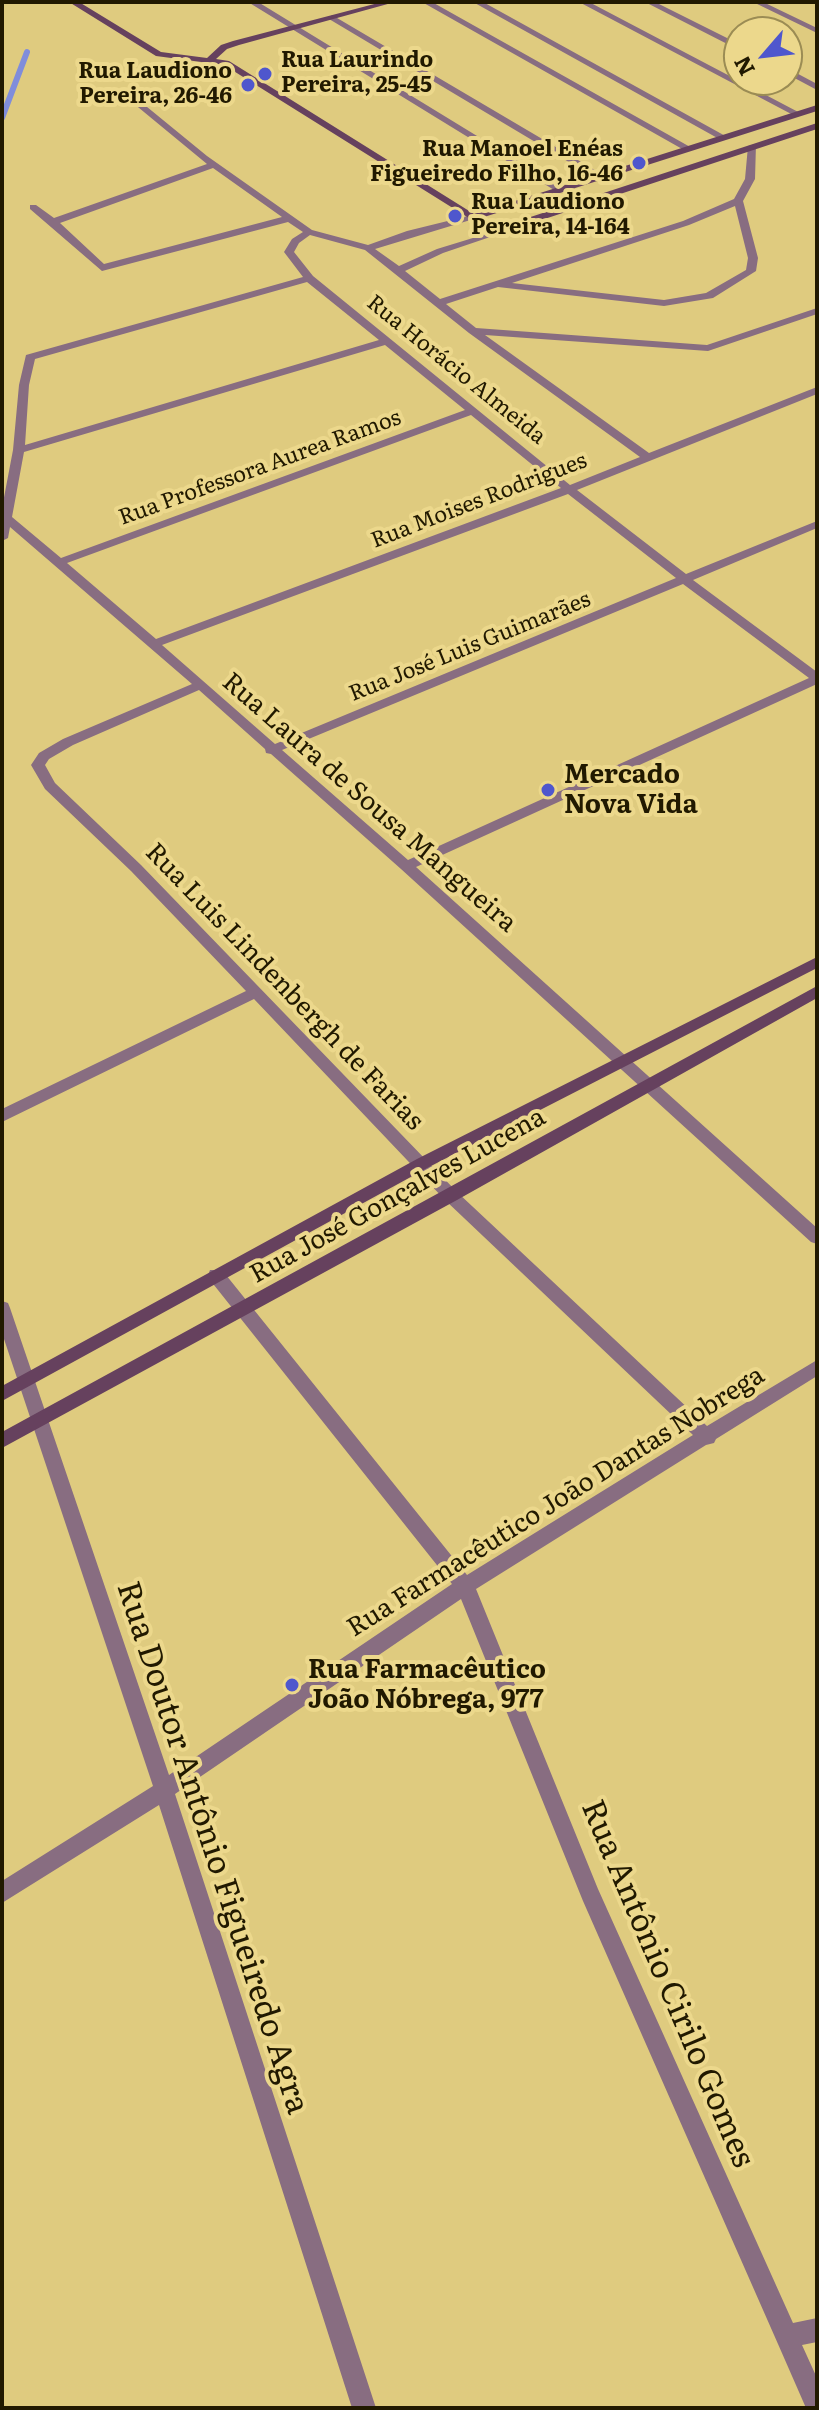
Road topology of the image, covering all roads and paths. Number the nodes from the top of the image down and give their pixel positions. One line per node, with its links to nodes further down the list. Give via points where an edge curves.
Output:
1 (73, 2): 13 (street, via 159,54)
2 (252, 2): 10 (street)
3 (391, 2): 9 (street)
4 (426, 2): 20 (street)
5 (477, 2): 18 (street)
6 (583, 2): 16 (street)
7 (649, 2): 12 (street)
8 (757, 2): 11 (street)
9 (332, 17): 10 (street); 22 (street)
10 (296, 27): 13 (street, via 224,47); 23 (street)
11 (817, 31)
12 (723, 39)
13 (211, 59): 27 (street, via 226,63)
14 (130, 96): 21 (street)
15 (817, 108): 16 (street)
16 (798, 114): 18 (street)
17 (817, 126): 19 (street)
18 (724, 138): 20 (street)
19 (753, 146): 24 (street, via 750,179); 30 (street)
20 (687, 148): 22 (street)
21 (214, 165): 26 (street); 28 (street)
22 (602, 178): 23 (street)
23 (562, 191): 27 (street)
24 (738, 201): 34 (street, via 686,223); 34 (street, via 753,258 751,271 709,296 664,303)
25 (33, 207): 28 (street)
26 (291, 218): 28 (street, via 102,268); 29 (street)
27 (472, 218): 30 (street); 31 (street)
28 (53, 222)
29 (309, 232): 31 (street); 33 (street, Rua Horácio Almeida, via 289,252)
30 (496, 232): 32 (street)
31 (368, 248): 32 (street)
32 (398, 270): 35 (street)
33 (309, 278): 38 (street, Rua Horácio Almeida); 41 (street, via 30,357)
34 (491, 283): 35 (street)
35 (439, 303): 37 (street)
36 (817, 311): 37 (street, via 708,348)
37 (473, 331): 42 (street)
38 (386, 341): 40 (street, Rua Horácio Almeida); 41 (street)
39 (817, 390): 42 (street, Rua Moises Rodrigues)
40 (473, 411): 43 (street, Rua Horácio Almeida); 47 (street, Rua Professora Aurea Ramos)
41 (19, 450): 44 (street)
42 (646, 456): 43 (street, Rua Moises Rodrigues)
43 (570, 489): 48 (street, Rua Horácio Almeida); 49 (street, Rua Moises Rodrigues)
44 (7, 519): 46 (street); 47 (street, Rua Laura de Sousa Mangueira)
45 (817, 524): 48 (street, Rua José Luis Guimarães)
46 (2, 538)
47 (60, 562): 49 (street, Rua Laura de Sousa Mangueira)
48 (685, 581): 50 (street, Rua Horácio Almeida); 52 (street, Rua José Luis Guimarães)
49 (153, 644): 51 (street, Rua Laura de Sousa Mangueira)
50 (817, 678): 53 (street)
51 (199, 685): 52 (street, Rua Laura de Sousa Mangueira); 56 (street, Rua Luis Lindenbergh de Farias, via 68,742 38,765 50,786)
52 (271, 750): 53 (street, Rua Laura de Sousa Mangueira)
53 (406, 866): 57 (street, Rua Laura de Sousa Mangueira)
54 (817, 962): 57 (street, Rua José Gonçalves Lucena)
55 (817, 991): 58 (street, Rua José Gonçalves Lucena)
56 (254, 993): 59 (street); 60 (street, Rua Luis Lindenbergh de Farias)
57 (624, 1062): 58 (street, Rua Laura de Sousa Mangueira); 60 (street, Rua José Gonçalves Lucena)
58 (648, 1084): 61 (street, Rua José Gonçalves Lucena); 62 (street, Rua Laura de Sousa Mangueira)
59 (2, 1116)
60 (423, 1163): 61 (street, Rua Luis Lindenbergh de Farias); 63 (street, Rua José Gonçalves Lucena)
61 (451, 1196): 65 (street, Rua José Gonçalves Lucena); 70 (street, Rua Luis Lindenbergh de Farias)
62 (817, 1238)
63 (216, 1275): 65 (street, Rua Antônio Cirilo Gomes); 67 (street, Rua José Gonçalves Lucena)
64 (2, 1308): 67 (street, Rua Doutor Antônio Figueiredo Agra)
65 (246, 1309): 69 (street, Rua José Gonçalves Lucena); 72 (street, Rua Antônio Cirilo Gomes)
66 (817, 1367): 70 (street, Rua Farmacêutico João Dantas Nobrega)
67 (25, 1381): 68 (street, Rua José Gonçalves Lucena); 69 (street, Rua Doutor Antônio Figueiredo Agra)
68 (2, 1394)
69 (41, 1419): 71 (street, Rua José Gonçalves Lucena); 73 (street, Rua Doutor Antônio Figueiredo Agra)
70 (708, 1438): 72 (street, Rua Farmacêutico João Dantas Nobrega)
71 (2, 1441)
72 (465, 1586): 73 (street, Rua Farmacêutico João Dantas Nobrega); 76 (street, Rua Antônio Cirilo Gomes, via 590,1894)
73 (164, 1790): 74 (street, Rua Farmacêutico João Dantas Nobrega); 78 (street, Rua Doutor Antônio Figueiredo Agra)
74 (2, 1893)
75 (817, 2330): 76 (street)
76 (786, 2336): 77 (street, Rua Antônio Cirilo Gomes)
77 (817, 2405)
78 (364, 2408)

